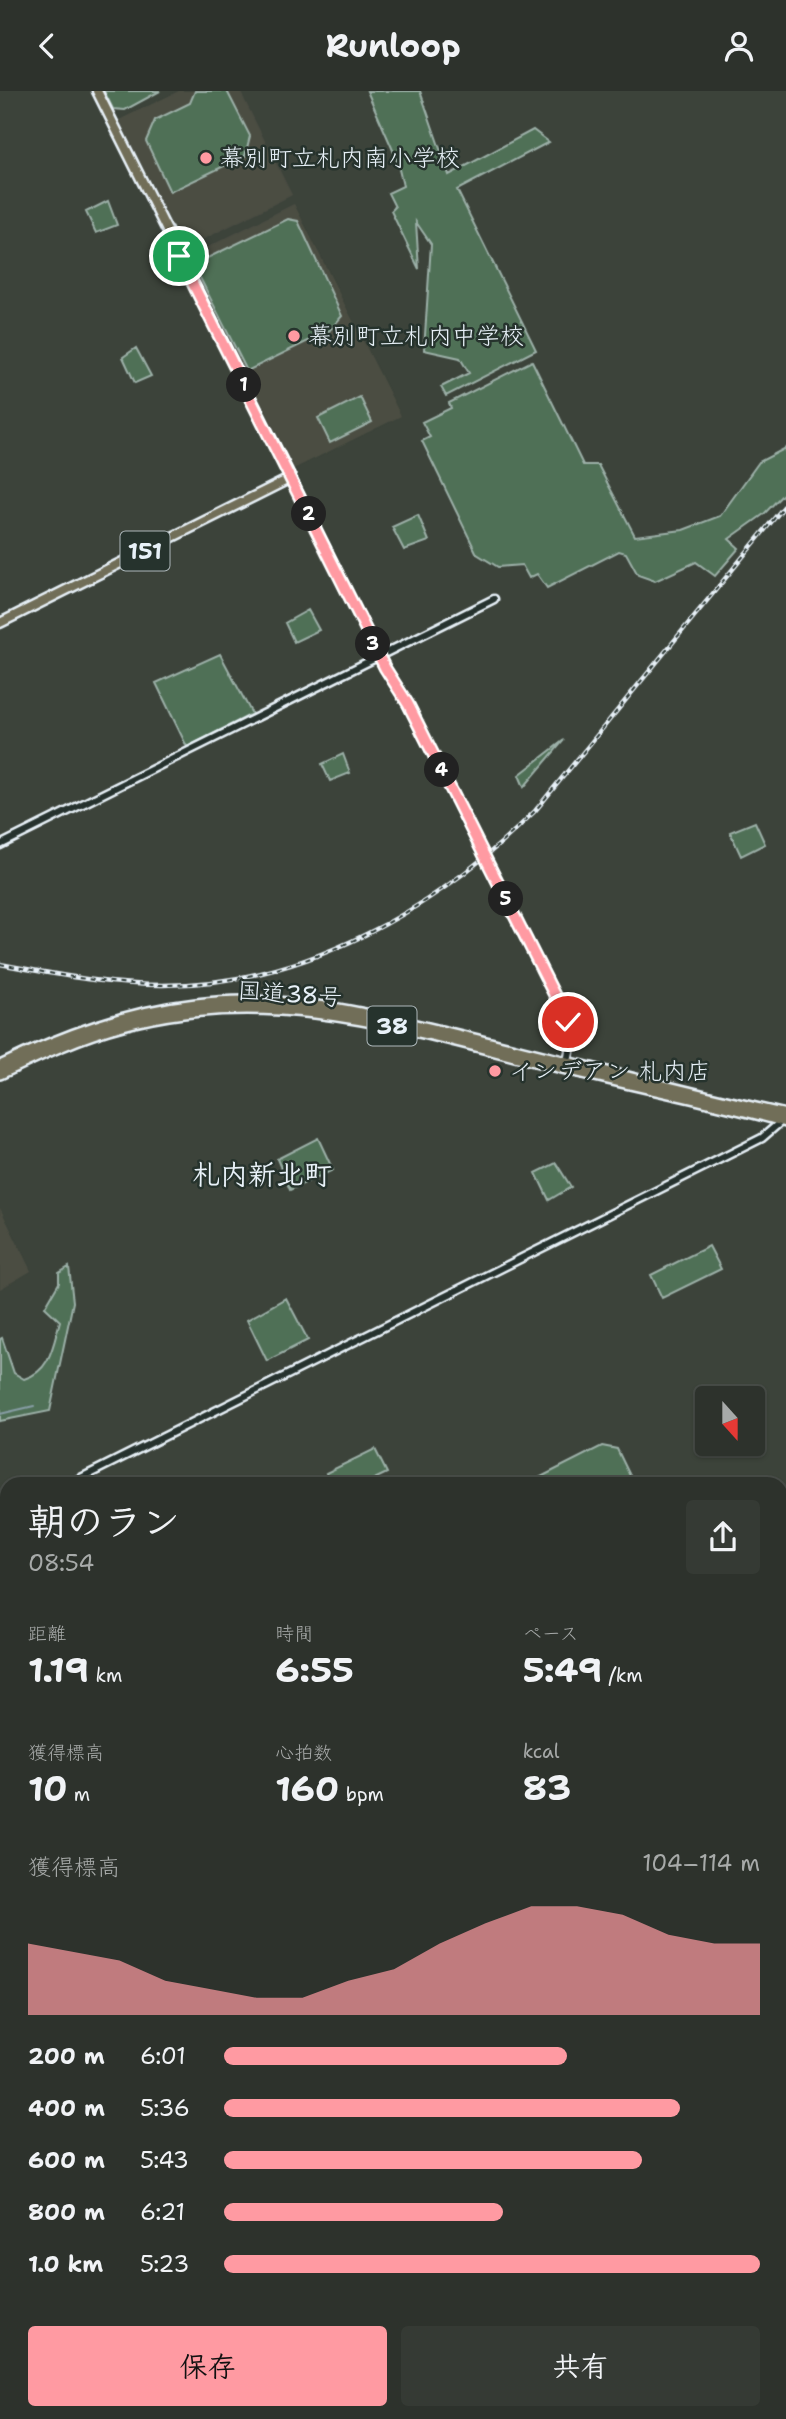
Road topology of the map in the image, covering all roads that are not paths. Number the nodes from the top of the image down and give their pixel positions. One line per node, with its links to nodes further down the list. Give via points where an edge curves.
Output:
1 (97, 91): 2 (main road)
2 (291, 478): 4 (main road, 151); 5 (main road)
3 (494, 599): 5 (street)
4 (0, 624)
5 (380, 657): 6 (street); 8 (main road, bridge, via 568,1022 572,1039)
6 (0, 845)
7 (0, 1066): 8 (highway, 国道38号 / 38, via 122,1018 195,1004 246,1001 339,1008)
8 (567, 1066): 9 (highway, 国道38号 / 38, via 338,1015 246,1007 124,1025 71,1042); 10 (highway, 国道38号 / 38)
9 (0, 1074)
10 (785, 1119): 11 (street, via 762,1137)
11 (83, 1477)

